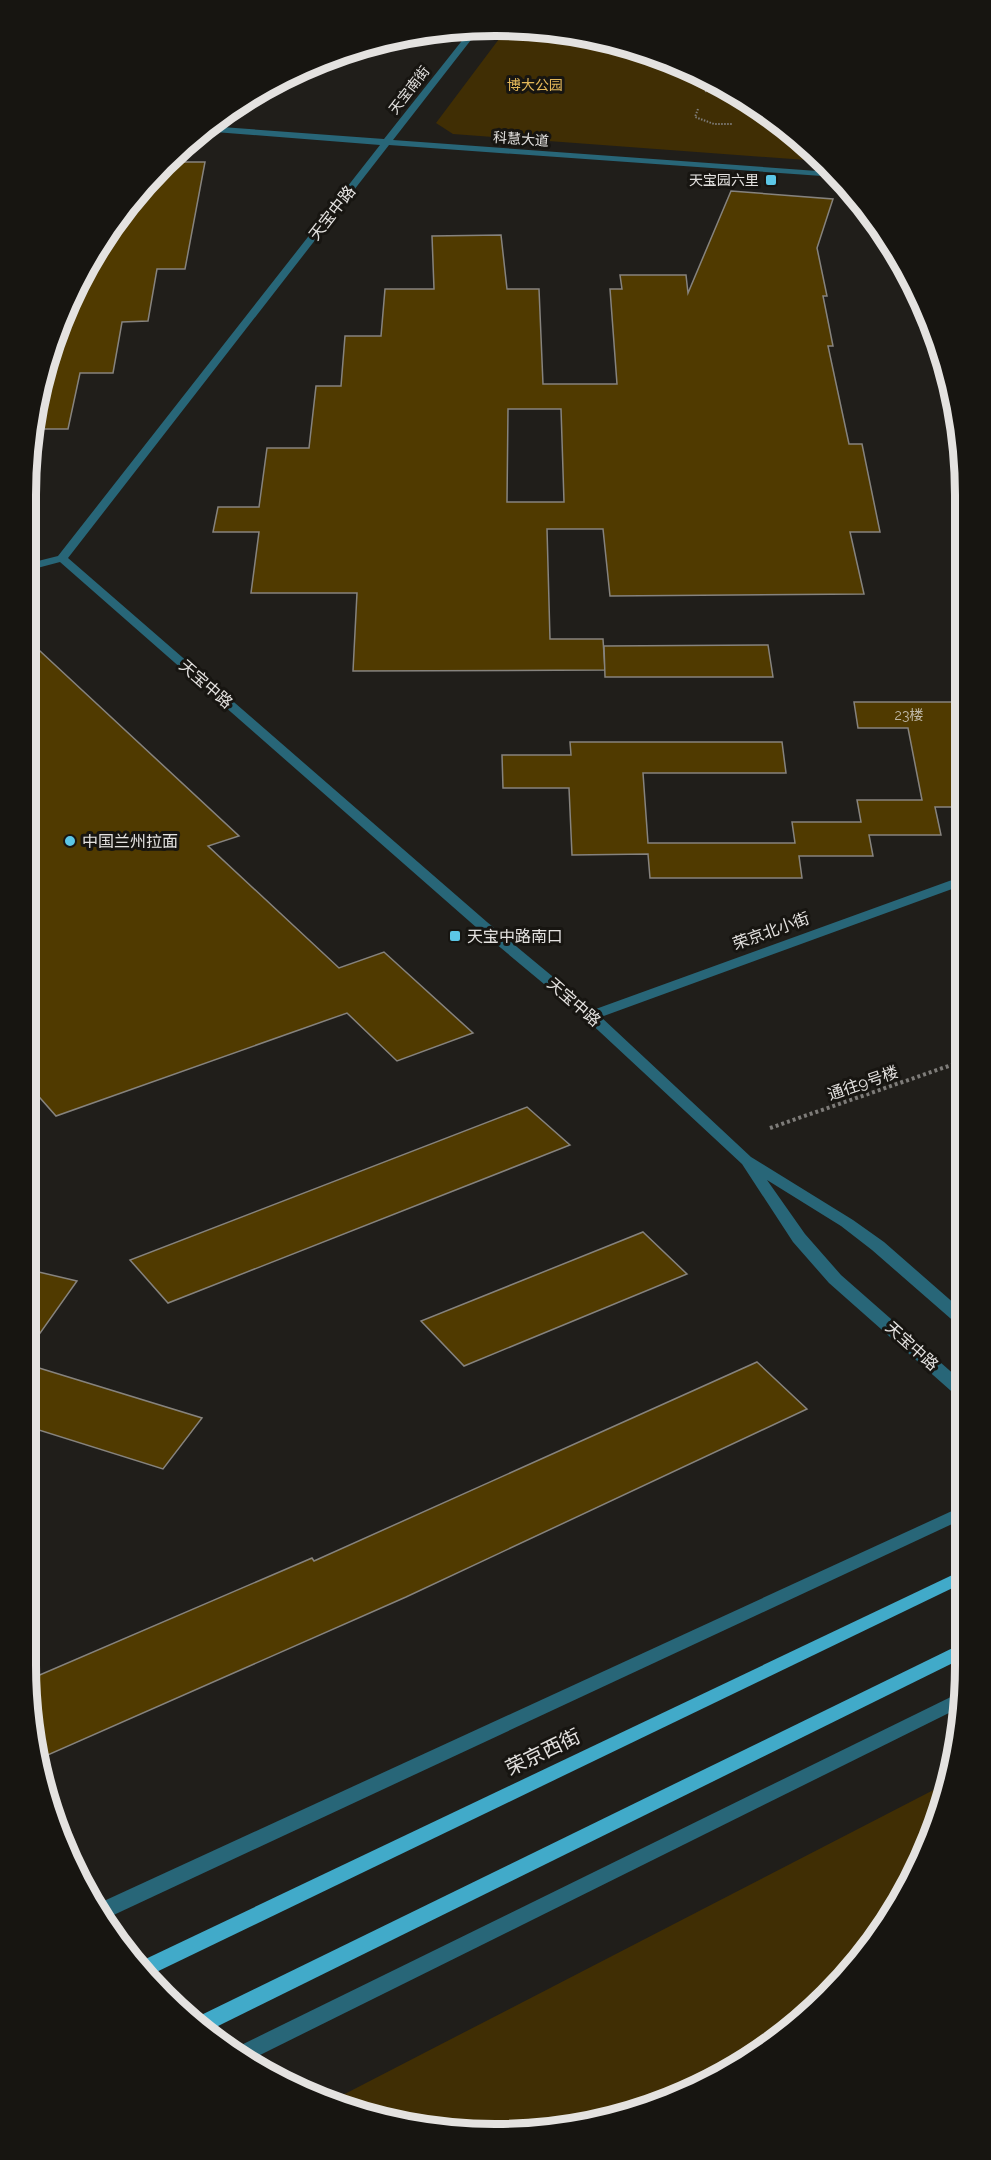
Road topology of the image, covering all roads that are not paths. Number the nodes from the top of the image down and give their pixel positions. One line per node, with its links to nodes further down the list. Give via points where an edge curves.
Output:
1 (469, 37): 3 (street, 天宝南街)
2 (217, 130): 3 (street, 科慧大道)
3 (387, 142): 4 (street, 科慧大道); 5 (street, 天宝中路)
4 (823, 174)
5 (62, 558): 6 (street); 8 (street, 天宝中路)
6 (36, 565)
7 (955, 883): 8 (street, 荣京北小街)
8 (591, 1016): 9 (street, 天宝中路)
9 (746, 1160): 10 (street, 天宝中路, via 847,1223); 11 (street, 天宝中路, via 799,1238 835,1279)
10 (955, 1313)
11 (955, 1385)
12 (955, 1516): 16 (street)
13 (955, 1580): 17 (main road, 荣京西街)
14 (955, 1654): 18 (main road)
15 (953, 1702): 19 (street)
16 (107, 1909)
17 (149, 1966)
18 (207, 2022)
19 (248, 2052)

